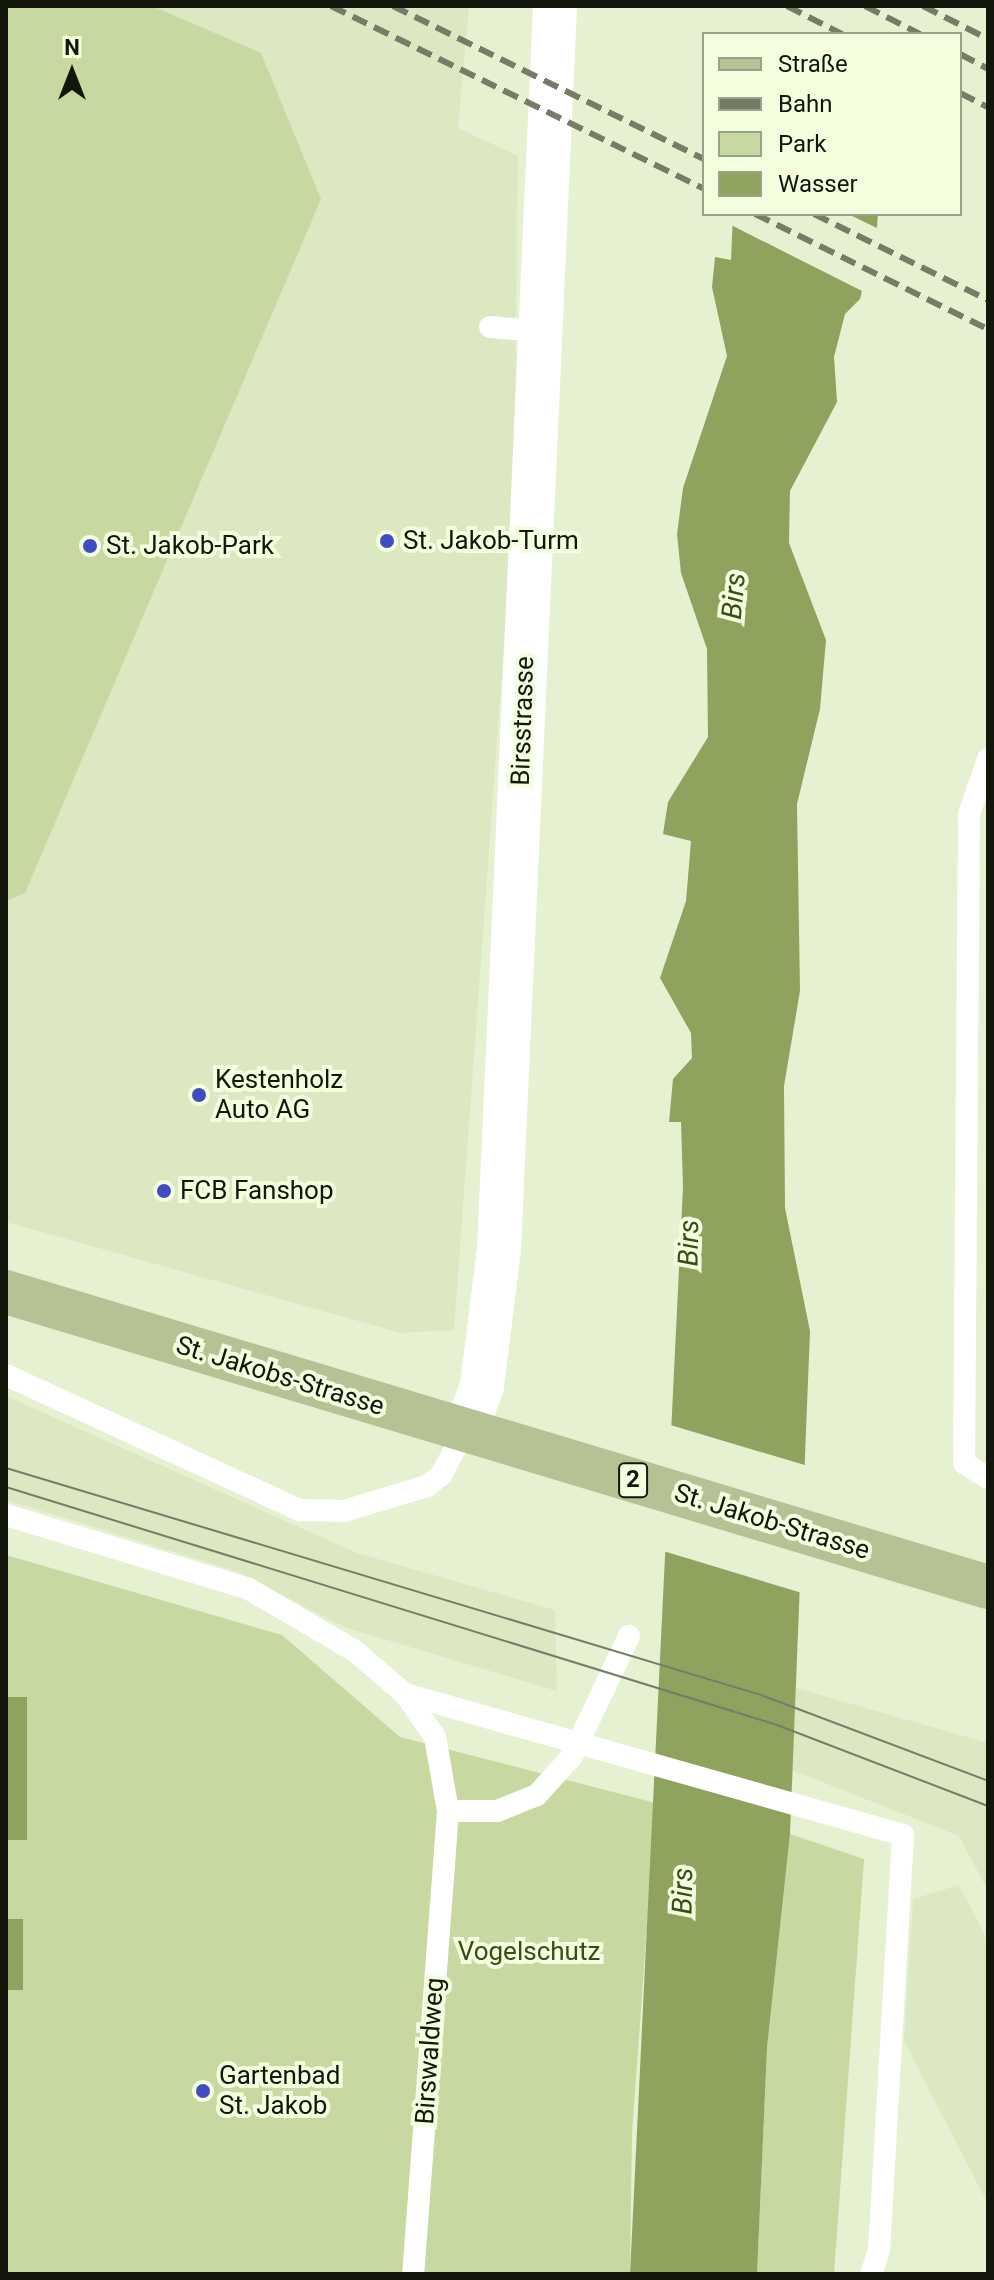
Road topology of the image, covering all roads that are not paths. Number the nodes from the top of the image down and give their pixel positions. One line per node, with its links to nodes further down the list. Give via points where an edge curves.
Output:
1 (555, 6): 3 (street, Birsstrasse)
2 (490, 327): 3 (lane)
3 (538, 331): 7 (street, Birsstrasse, via 499,1250 482,1386)
4 (988, 759): 9 (lane, via 969,814 964,1463 974,1476)
5 (6, 1292): 7 (main road, St. Jakobs-Strasse / 2)
6 (6, 1375): 7 (lane, via 300,1510 344,1511 427,1486 441,1475)
7 (465, 1431): 8 (main road, St. Jakobs-Strasse / 2)
8 (555, 1456): 11 (main road, St. Jakob-Strasse / 2)
9 (988, 1478)
10 (6, 1515): 13 (lane, via 247,1588 355,1651)
11 (988, 1587)
12 (629, 1636): 14 (lane, via 572,1756 537,1795 497,1811)
13 (405, 1694): 14 (lane, Birswaldweg, via 435,1737); 16 (lane, via 903,1835 879,2250)
14 (448, 1811): 15 (lane, Birswaldweg)
15 (413, 2274)
16 (871, 2274)

